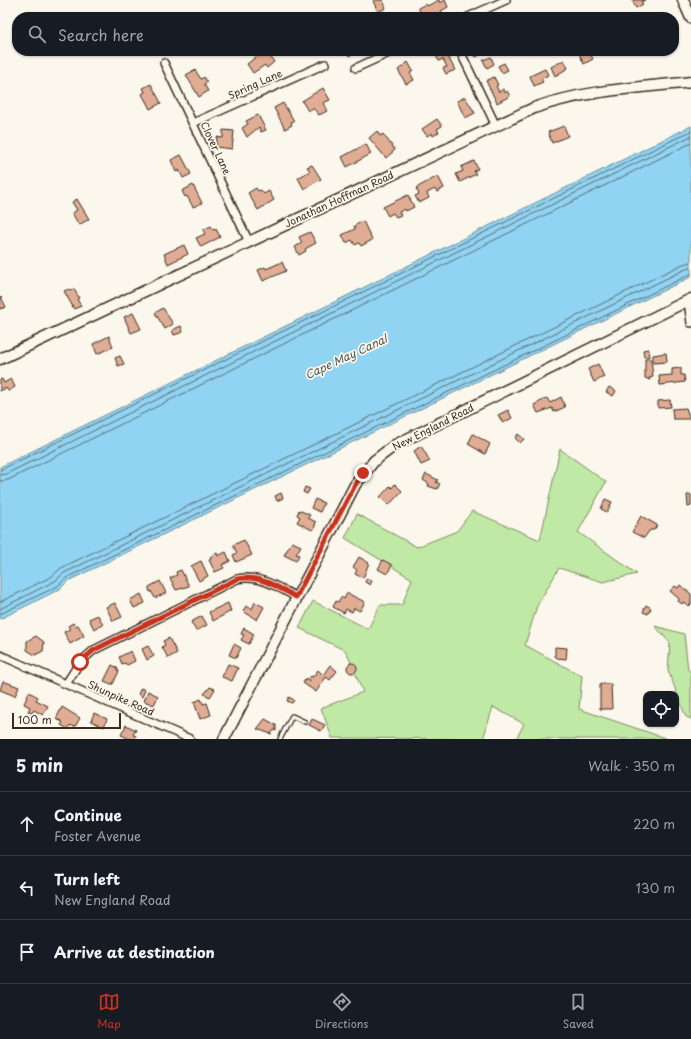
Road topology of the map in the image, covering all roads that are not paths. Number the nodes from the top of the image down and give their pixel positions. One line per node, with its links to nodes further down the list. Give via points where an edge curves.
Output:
1 (506, 0): 3 (street)
2 (684, 0): 4 (street)
3 (479, 12)
4 (691, 18)
5 (382, 56): 9 (street)
6 (462, 56): 12 (street)
7 (164, 63): 11 (street, Clover Lane)
8 (325, 64): 11 (street, Spring Lane)
9 (356, 68)
10 (691, 82): 12 (street, Jonathan Hoffman Road, via 587,93 534,108)
11 (193, 124): 13 (street, Clover Lane)
12 (496, 126): 13 (street, Jonathan Hoffman Road)
13 (249, 242): 16 (street, Jonathan Hoffman Road)
14 (689, 300): 15 (street); 17 (street, New England Road, via 395,445 384,453 363,473 355,485)
15 (691, 323)
16 (0, 359)
17 (296, 597): 19 (street, via 260,579 237,579 94,650 80,662); 22 (street, New England Road)
18 (0, 655): 19 (street, Shunpike Road)
19 (66, 684): 21 (street, Shunpike Road)
20 (305, 722): 23 (lane, via 292,716)
21 (190, 739)
22 (224, 739)
23 (280, 739)

